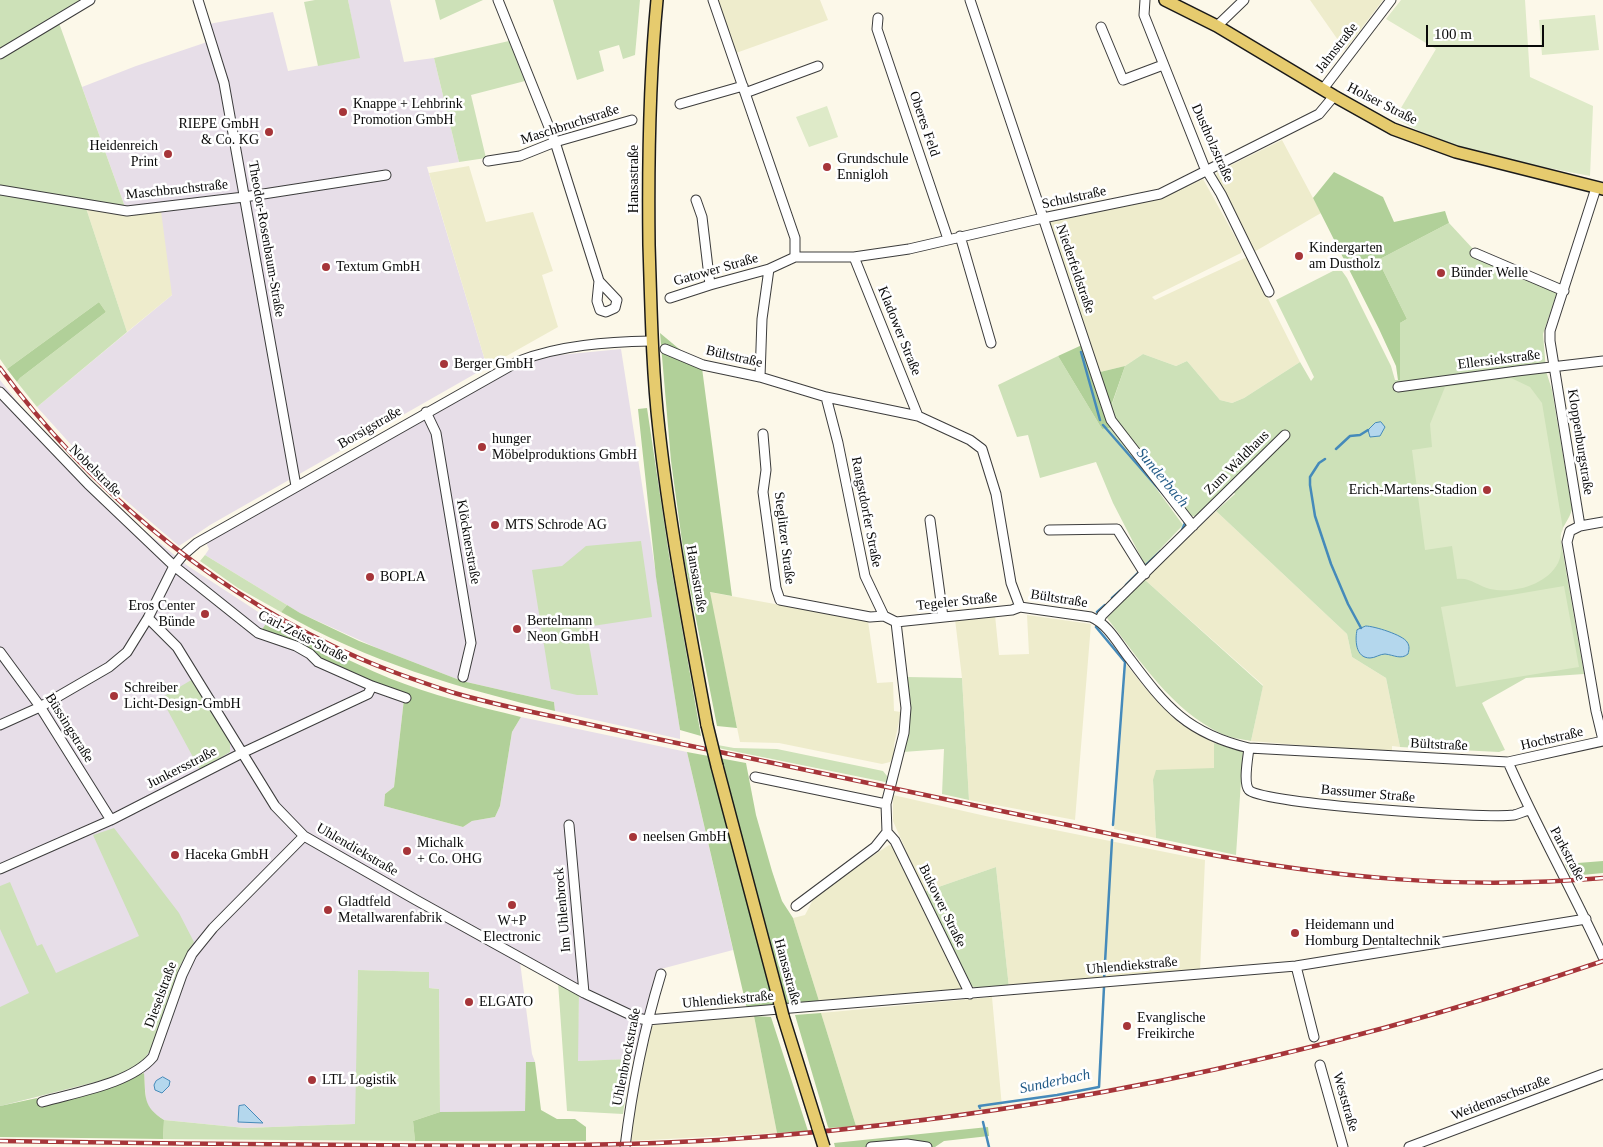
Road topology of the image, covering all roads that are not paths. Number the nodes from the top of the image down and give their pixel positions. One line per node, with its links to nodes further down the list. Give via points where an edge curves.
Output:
1 (90, 0): 14 (street)
2 (198, 0): 28 (street, Theodor-Rosenbaum-Straße, via 222,72)
3 (498, 0): 22 (street)
4 (656, 0): 43 (main road, Hansastraße, via 649,118)
5 (713, 0): 17 (street)
6 (970, 0): 30 (street, Niederfeldstraße)
7 (1145, 0): 15 (street, Dustholzstraße, via 1144,15)
8 (1165, 0): 12 (main road, Holser Straße)
9 (1244, 0): 12 (street)
10 (1391, 0): 18 (street, Jahnstraße)
11 (878, 18): 32 (street, Oberes Feld, via 877,29)
12 (1217, 26): 18 (main road, Holser Straße)
13 (1101, 27): 15 (street, via 1124,80)
14 (0, 54)
15 (1163, 65): 24 (street, Dustholzstraße)
16 (818, 66): 17 (street)
17 (744, 89): 20 (street); 34 (street, via 795,238)
18 (1323, 89): 19 (main road, Holser Straße)
19 (1334, 96): 24 (street, Schulstraße, via 1319,114); 26 (main road, Holser Straße, via 1393,129 1433,145)
20 (680, 104)
21 (632, 120): 22 (street, Maschbruchstraße)
22 (555, 142): 23 (street, Maschbruchstraße, via 520,156); 38 (street)
23 (488, 161)
24 (1207, 171): 30 (street, Schulstraße, via 1160,194); 41 (street, Dustholzstraße)
25 (386, 175): 28 (street, Maschbruchstraße)
26 (1600, 189): 40 (street, Kloppenburgstraße)
27 (0, 190): 28 (street, Maschbruchstraße, via 127,211)
28 (244, 198): 56 (street, Theodor-Rosenbaum-Straße)
29 (696, 200): 39 (street, via 702,217)
30 (1043, 218): 31 (street, Schulstraße); 59 (street, Niederfeldstraße, via 1110,420)
31 (960, 236): 32 (street, Schulstraße); 44 (street)
32 (948, 239): 35 (street, Schulstraße)
33 (1475, 252): 40 (street)
34 (795, 257): 35 (street, Schulstraße); 36 (street, Schulstraße)
35 (854, 257): 53 (street, Kladower Straße)
36 (778, 265): 37 (street, Gatower Straße)
37 (769, 269): 39 (street, Gatower Straße); 48 (street, Gatower Straße, via 762,319)
38 (599, 281)
39 (710, 285): 42 (street, Gatower Straße)
40 (1564, 291): 47 (street, Kloppenburgstraße, via 1550,331)
41 (1269, 292)
42 (670, 298)
43 (651, 341): 52 (street, Borsigstraße, via 612,342 536,354); 101 (main road, Hansastraße, bridge, via 659,431 677,558 708,725 782,1010)
44 (991, 343)
45 (665, 350): 48 (street, Bültstraße, via 703,366)
46 (1603, 361): 47 (street, Ellersiekstraße)
47 (1554, 367): 49 (street, Ellersiekstraße); 60 (street, Kloppenburgstraße)
48 (760, 377): 51 (street, Bültstraße)
49 (1398, 387)
50 (0, 392): 62 (street, Nobelstraße, via 88,484)
51 (826, 397): 53 (street, Bültstraße); 65 (street, Rangstdorfer Straße, via 865,576)
52 (426, 412): 56 (street, Borsigstraße); 71 (street, Klöcknerstraße, via 436,433 471,643)
53 (918, 416): 64 (street, Bültstraße, via 982,449 996,494 1010,583)
54 (763, 434): 65 (street, Steglitzer Straße, via 766,470 763,492 780,600 870,617)
55 (1285, 435): 59 (street, Zum Waldhaus)
56 (296, 486): 62 (street, Borsigstraße, via 197,543)
57 (930, 520): 66 (street)
58 (1603, 522): 60 (street)
59 (1193, 526): 63 (street, Zum Waldhaus)
60 (1580, 526): 76 (street, via 1570,531 1567,542)
61 (1049, 530): 63 (street, via 1117,529)
62 (174, 566): 67 (street, Borsigstraße); 72 (street, Carl-Zeiss-Straße, via 258,633 296,646 318,662)
63 (1145, 574): 68 (street, Zum Waldhaus)
64 (1020, 607): 66 (street, Tegeler Straße); 68 (street, Bültstraße)
65 (884, 616): 69 (street)
66 (943, 617): 69 (street, Tegeler Straße)
67 (148, 618): 74 (street, Borsigstraße, via 127,652 109,667); 78 (street, Uhlendiekstraße, via 177,647)
68 (1099, 621): 77 (street, Bültstraße, via 1165,704 1212,737)
69 (896, 622): 81 (street, via 906,708 904,733)
70 (0, 652): 74 (street, Büssingstraße)
71 (463, 677)
72 (372, 686): 73 (street, Carl-Zeiss-Straße); 78 (street, Junkersstraße, via 368,694)
73 (406, 698)
74 (40, 707): 75 (street, Borsigstraße); 83 (street, Büssingstraße)
75 (0, 725)
76 (1603, 740): 79 (street, Hochstraße)
77 (1249, 748): 79 (street, Bültstraße); 82 (street, Bassumer Straße, via 1246,784 1249,790 1260,795 1433,814 1514,815)
78 (242, 753): 83 (street, Junkersstraße); 86 (street, Uhlendiekstraße, via 276,806)
79 (1508, 762): 82 (street, Parkstraße)
80 (755, 777): 81 (street)
81 (886, 804): 85 (street)
82 (1529, 810): 89 (street, Parkstraße)
83 (111, 820): 87 (street, Junkersstraße)
84 (569, 825): 93 (street, Im Uhlenbrock)
85 (887, 832): 88 (street, via 875,846); 94 (street, Bukower Straße, via 895,841)
86 (304, 836): 93 (street, Uhlendiekstraße); 99 (street, Dieselstraße, via 213,928 192,954 153,1057 147,1064 126,1078)
87 (0, 869)
88 (796, 906)
89 (1586, 919): 90 (street, Parkstraße); 91 (street, Uhlendiekstraße)
90 (1603, 957)
91 (1296, 966): 94 (street, Uhlendiekstraße); 96 (street)
92 (661, 974): 95 (street, Uhlenbrockstraße)
93 (584, 993): 95 (street, Uhlendiekstraße)
94 (970, 994): 95 (street, Uhlendiekstraße)
95 (646, 1020): 100 (street, Uhlenbrockstraße)
96 (1314, 1037)
97 (1320, 1065): 104 (street, Weststraße)
98 (1603, 1074): 105 (street, Weidemaschstraße)
99 (42, 1102)
100 (625, 1147)
101 (824, 1147)
102 (871, 1147): 103 (street, via 907,1144)
103 (926, 1147)
104 (1343, 1147)
105 (1409, 1147)

